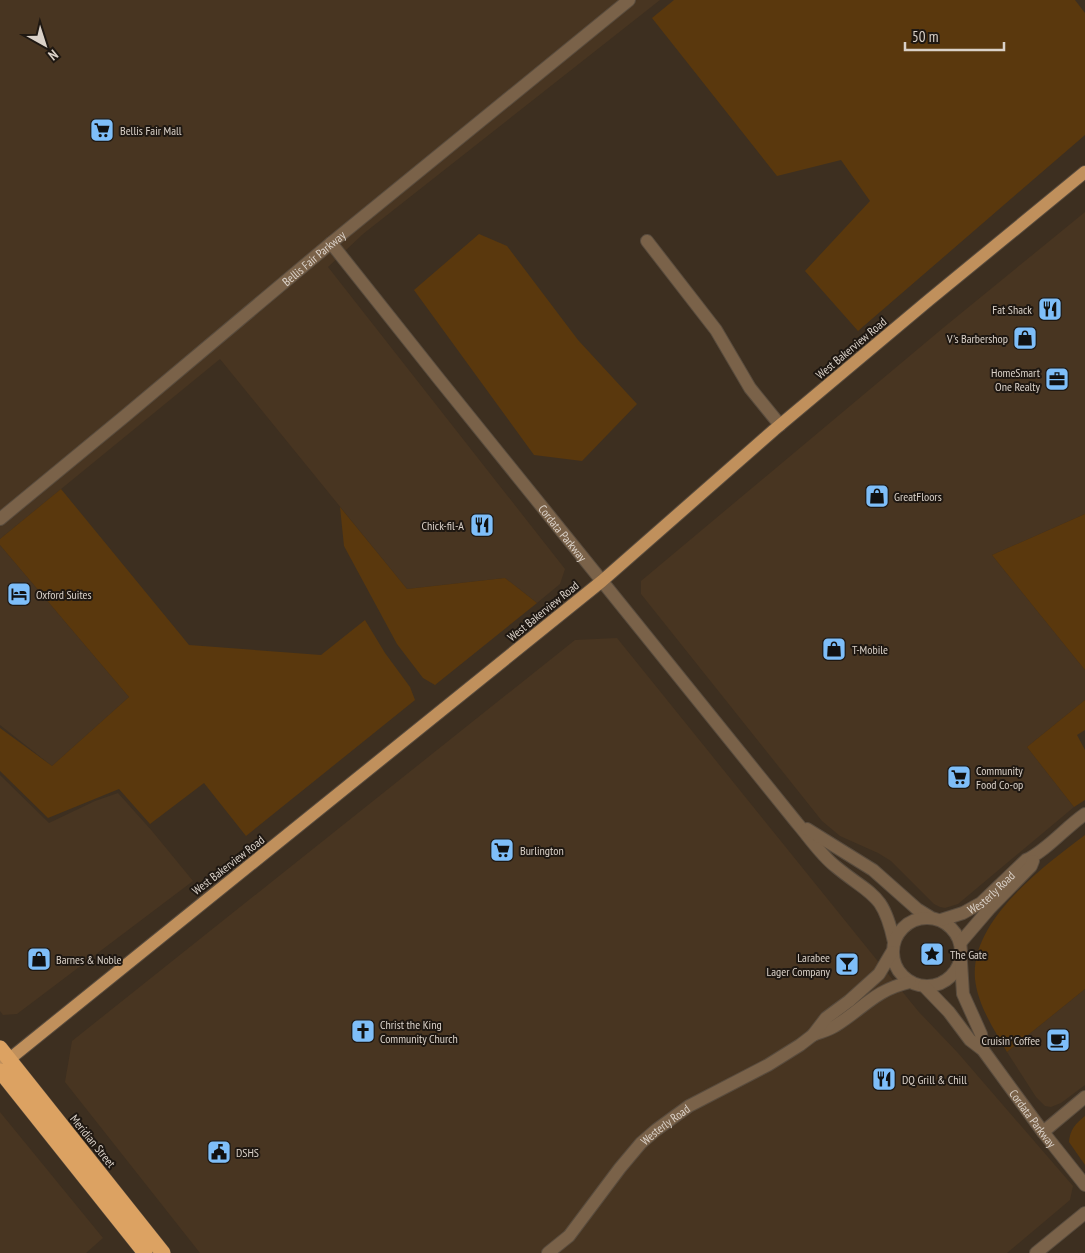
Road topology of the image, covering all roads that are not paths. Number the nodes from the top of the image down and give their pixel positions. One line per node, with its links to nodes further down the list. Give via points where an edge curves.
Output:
1 (629, 0): 4 (street, Bellis Fair Parkway)
2 (1085, 172): 5 (main road, West Bakerview Road)
3 (646, 241): 5 (street, via 716,330 750,388)
4 (331, 242): 6 (street, Bellis Fair Parkway); 7 (street, Cordata Parkway)
5 (780, 425): 7 (main road, West Bakerview Road)
6 (0, 519)
7 (602, 581): 9 (street, Cordata Parkway); 19 (main road, West Bakerview Road)
8 (1085, 814): 10 (street, Westerly Road)
9 (797, 822): 11 (street, Cordata Parkway, via 873,870 916,909); 13 (street, Cordata Parkway, via 834,866 876,897 888,917)
10 (1035, 856): 11 (street, Westerly Road, via 1026,860 981,903 963,913); 12 (street, Westerly Road, via 1031,866)
11 (936, 919): 12 (street, via 950,926); 13 (street, via 918,918 908,923 899,931)
12 (960, 943): 14 (street)
13 (893, 947): 15 (street, via 897,970); 17 (street, Westerly Road, via 879,974 826,1018)
14 (961, 958): 16 (street, via 952,976 934,986); 18 (street, Cordata Parkway, via 963,994 981,1034)
15 (910, 982): 16 (street); 17 (street, Westerly Road, via 878,994 834,1027)
16 (924, 986): 18 (street, Cordata Parkway, via 970,1040)
17 (813, 1035): 26 (street, Westerly Road, via 775,1061 689,1106 656,1130 620,1168 569,1236)
18 (983, 1050): 21 (street, Cordata Parkway)
19 (2, 1061): 24 (highway); 25 (highway, Meridian Street)
20 (1085, 1097): 21 (street)
21 (1043, 1132): 22 (street, Cordata Parkway)
22 (1085, 1185)
23 (1085, 1213): 27 (street)
24 (145, 1253)
25 (163, 1253)
26 (548, 1253)
27 (1036, 1253)

